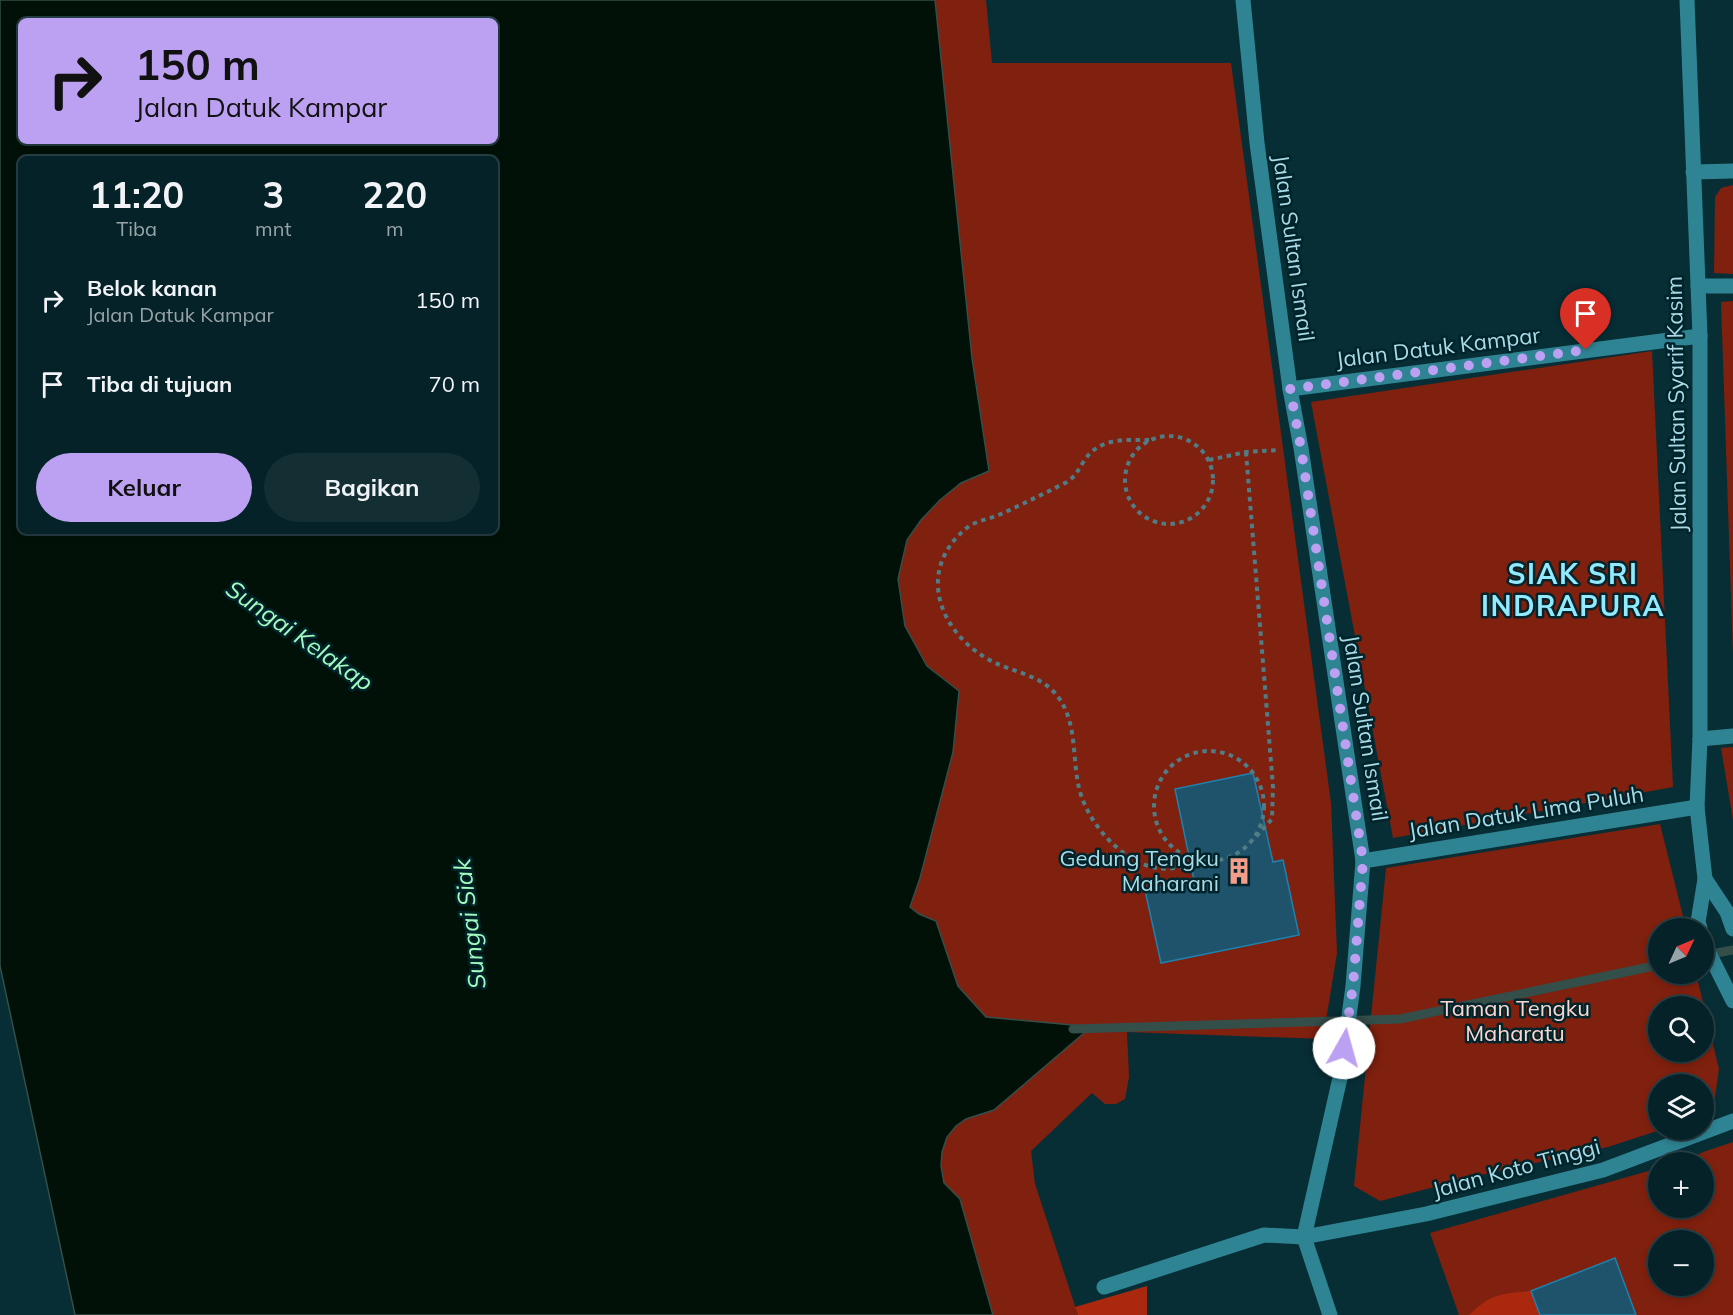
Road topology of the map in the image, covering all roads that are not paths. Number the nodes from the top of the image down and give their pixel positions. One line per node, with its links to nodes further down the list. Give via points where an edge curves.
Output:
1 (1243, 0): 8 (street, Jalan Sultan Ismail, via 1257,143)
2 (1687, 0): 4 (street, Jalan Sultan Syarif Kasim)
3 (1733, 171): 4 (street)
4 (1693, 172): 5 (street, Jalan Sultan Syarif Kasim)
5 (1698, 286): 6 (street); 7 (street, Jalan Sultan Syarif Kasim)
6 (1733, 286)
7 (1700, 336): 8 (street, Jalan Datuk Kampar); 10 (street, Jalan Sultan Syarif Kasim)
8 (1290, 389): 12 (street, Jalan Sultan Ismail)
9 (1733, 736): 10 (street)
10 (1700, 739): 11 (street, Jalan Sultan Syarif Kasim)
11 (1697, 807): 12 (street, Jalan Datuk Lima Puluh); 13 (street, Jalan Sultan Syarif Kasim)
12 (1363, 861): 19 (street, Jalan Sultan Ismail, via 1342,1070)
13 (1705, 879): 14 (street, Jalan Sultan Syarif Kasim); 15 (street, Jalan Sultan Syarif Kasim, via 1727,912)
14 (1698, 918)
15 (1733, 929)
16 (1714, 963): 17 (street)
17 (1733, 1001)
18 (1733, 1121): 19 (street, Jalan Koto Tinggi, via 1603,1170 1426,1214)
19 (1304, 1237): 20 (street, Jalan Koto Tinggi, via 1264,1235); 21 (street)
20 (1104, 1287)
21 (1330, 1315)

